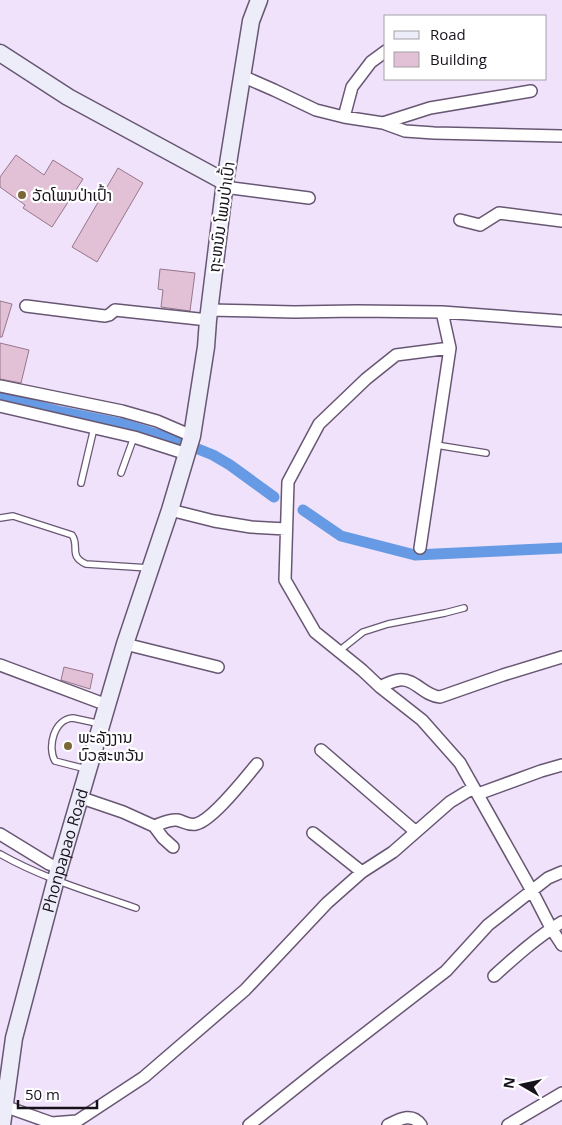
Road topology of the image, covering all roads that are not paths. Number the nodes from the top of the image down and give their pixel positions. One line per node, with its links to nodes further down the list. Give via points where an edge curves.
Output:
1 (259, 0): 4 (street, ຖະຫນົນ ໂພນປ່າເປົ້າ, via 251,20)
2 (384, 52): 6 (street, via 371,62 352,87)
3 (0, 53): 9 (street, via 68,97)
4 (242, 76): 6 (street, via 316,110); 9 (street, ຖະຫນົນ ໂພນປ່າເປົ້າ)
5 (531, 91): 7 (street, via 430,108)
6 (344, 117): 7 (street)
7 (383, 122): 8 (street, via 405,130 434,133)
8 (562, 136)
9 (225, 184): 10 (street); 15 (street, ຖະຫນົນ ໂພນປ່າເປົ້າ)
10 (309, 198)
11 (460, 220): 12 (street, via 480,225 499,213)
12 (562, 221)
13 (26, 306): 15 (street, via 105,316 115,310)
14 (442, 312): 15 (street); 16 (street); 17 (street)
15 (208, 315): 23 (street, ຖະຫນົນ ໂພນປ່າເປົ້າ, via 206,347)
16 (562, 320)
17 (450, 348): 22 (street); 29 (street, via 396,355 319,424 288,482)
18 (0, 386): 23 (street, via 157,421)
19 (0, 406): 20 (street)
20 (94, 428): 21 (street); 26 (lane)
21 (134, 437): 23 (street); 25 (lane)
22 (436, 445): 24 (lane); 30 (street)
23 (189, 447): 27 (street, Phonpapao Road)
24 (486, 453)
25 (121, 473)
26 (81, 483)
27 (170, 510): 29 (street, via 250,527); 31 (street, Phonpapao Road)
28 (0, 518): 31 (lane, via 13,516 72,535 77,557 86,564)
29 (286, 529): 34 (street, via 285,580 315,632)
30 (420, 548)
31 (151, 568): 33 (street, Phonpapao Road)
32 (464, 608): 34 (lane, via 363,632)
33 (125, 644): 37 (street); 39 (street, Phonpapao Road)
34 (339, 651): 38 (street)
35 (562, 657): 38 (street, via 440,697 406,680)
36 (0, 665): 39 (street)
37 (218, 667)
38 (380, 686): 45 (street, via 422,720 460,763)
39 (107, 705): 40 (street, Phonpapao Road)
40 (101, 724): 44 (street, Phonpapao Road); 44 (lane, via 68,718 54,732 51,748 55,761)
41 (321, 750): 48 (street)
42 (257, 764): 47 (street, via 230,796 201,822 190,825 172,820)
43 (562, 765): 45 (street)
44 (88, 769): 46 (street, Phonpapao Road)
45 (476, 791): 48 (street, via 450,802); 56 (street)
46 (79, 797): 47 (street); 55 (street, Phonpapao Road)
47 (154, 826): 51 (street)
48 (416, 832): 53 (street)
49 (313, 833): 53 (street)
50 (0, 834): 55 (street, via 49,864)
51 (174, 847)
52 (0, 854): 55 (lane, via 17,863)
53 (362, 872): 63 (street, via 327,903 245,990 144,1077 77,1121 52,1123)
54 (562, 872): 56 (street)
55 (57, 874): 57 (lane); 63 (street, Phonpapao Road, via 14,1038)
56 (532, 891): 59 (street); 65 (street, via 488,925 446,971)
57 (136, 908)
58 (562, 922): 59 (street)
59 (551, 928): 60 (street); 61 (street)
60 (562, 945)
61 (494, 976)
62 (562, 1093): 68 (street)
63 (4, 1106): 64 (street, Phonpapao Road)
64 (2, 1125)
65 (250, 1125)
66 (388, 1125): 67 (street, via 411,1117)
67 (421, 1125)
68 (508, 1125)

